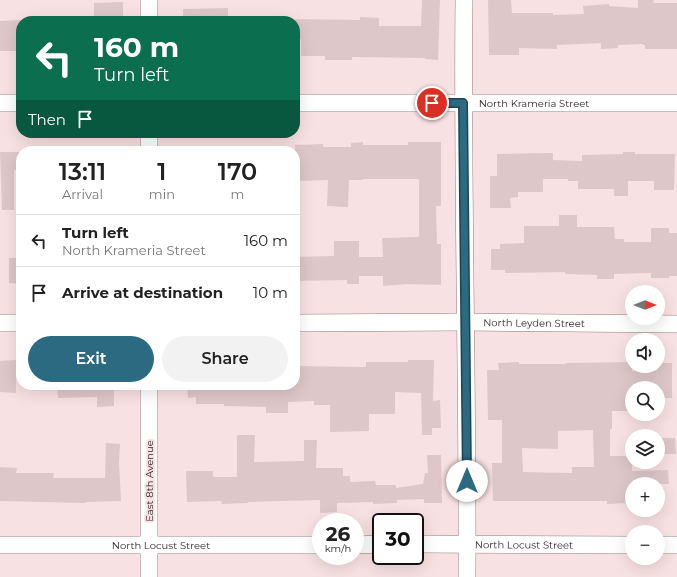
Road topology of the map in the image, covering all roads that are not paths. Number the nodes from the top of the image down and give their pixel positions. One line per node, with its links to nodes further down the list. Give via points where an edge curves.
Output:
1 (149, 0): 3 (street)
2 (464, 0): 6 (street)
3 (149, 16)
4 (16, 103): 8 (street)
5 (300, 103): 6 (street, North Krameria Street)
6 (463, 103): 7 (street, North Krameria Street); 9 (street)
7 (677, 103)
8 (0, 104)
9 (466, 322): 12 (street, North Leyden Street); 13 (street, North Leyden Street); 16 (street)
10 (0, 323): 11 (street)
11 (16, 323)
12 (300, 323)
13 (677, 324)
14 (149, 390): 18 (street, East 8th Avenue)
15 (424, 544): 16 (street, North Locust Street)
16 (467, 544): 20 (street, North Locust Street); 24 (street)
17 (0, 545): 18 (street, North Locust Street)
18 (149, 545): 19 (street, North Locust Street); 23 (street, East 8th Avenue)
19 (312, 545)
20 (625, 545)
21 (665, 545): 22 (street)
22 (677, 545)
23 (149, 577)
24 (467, 577)

